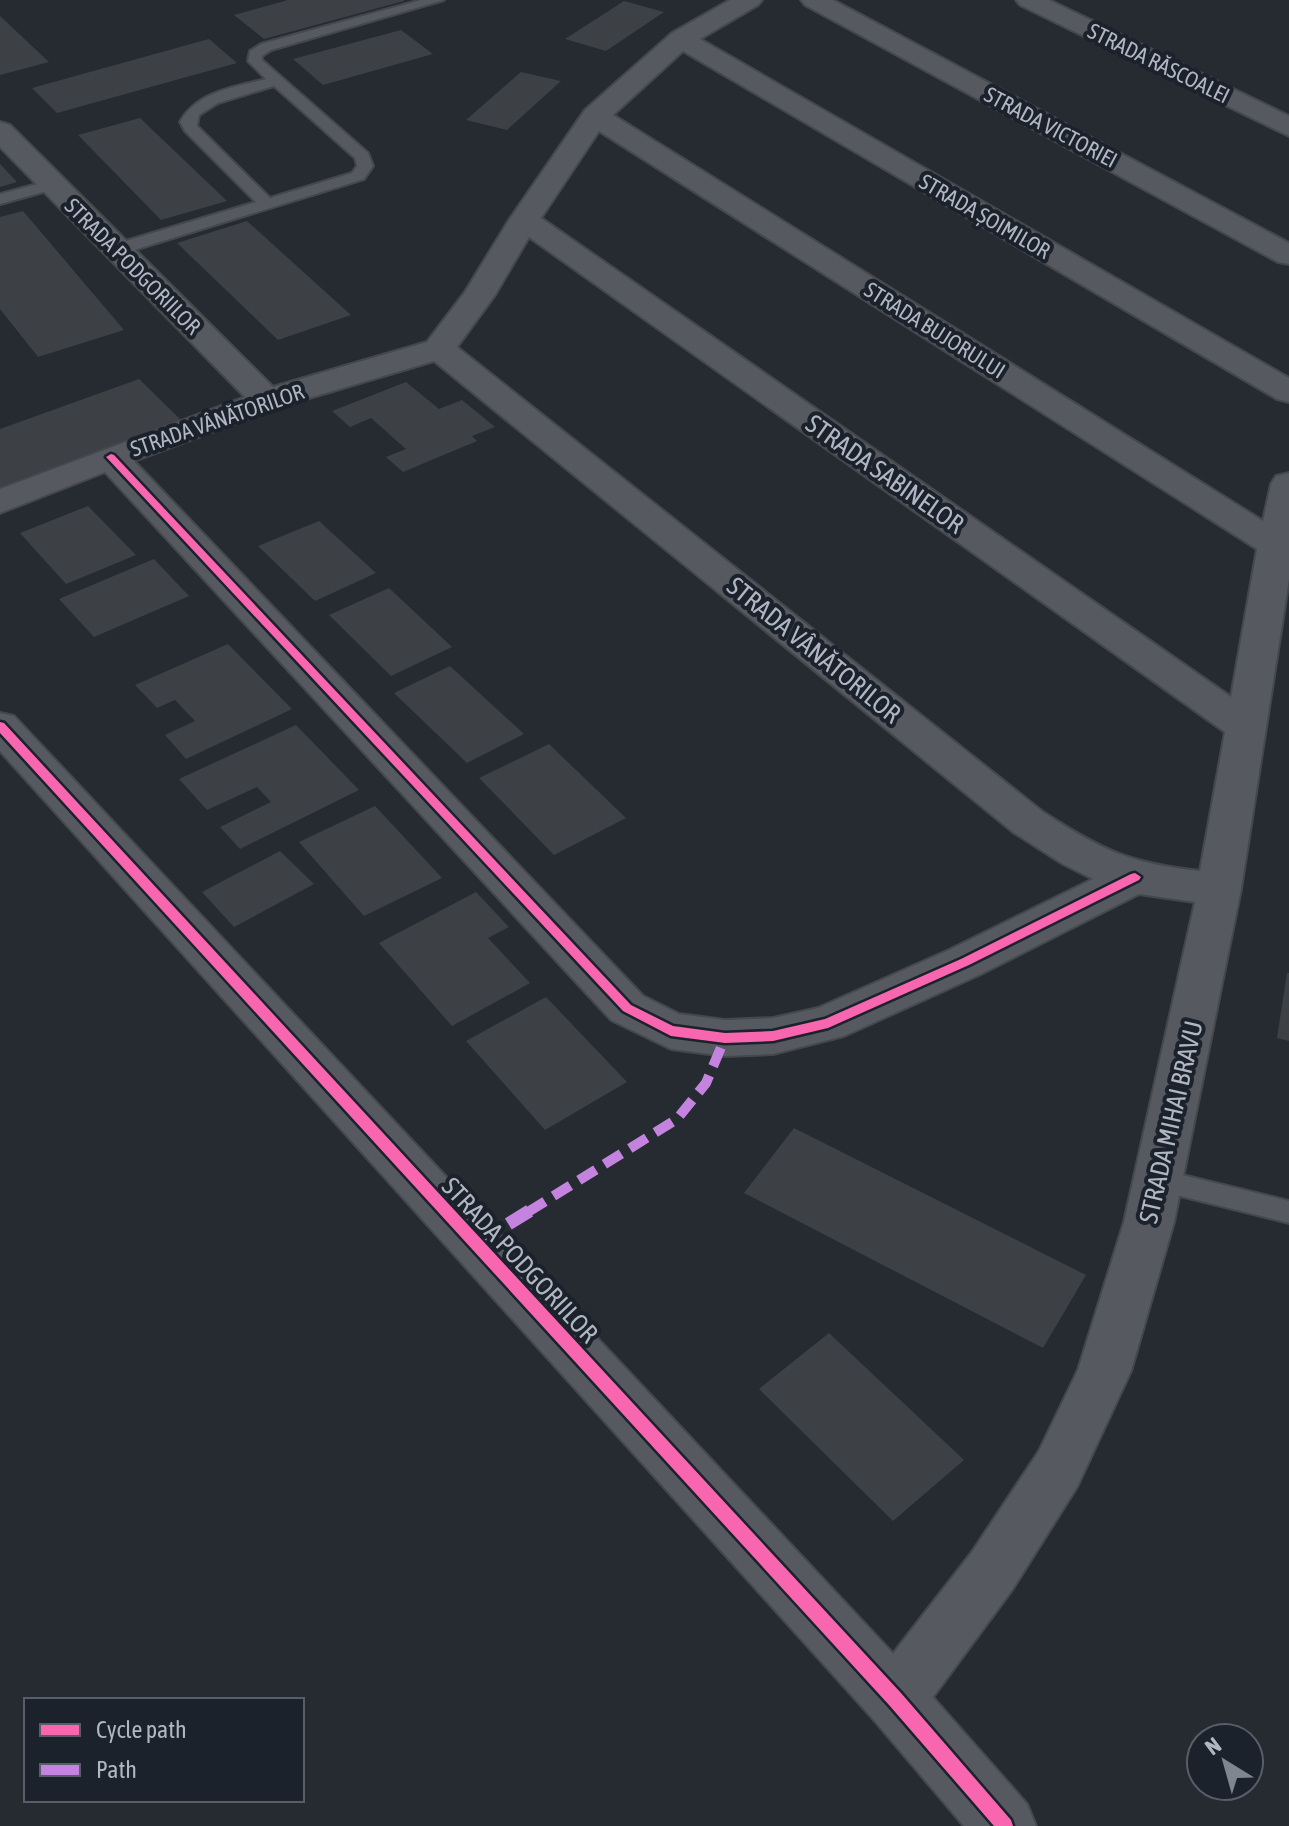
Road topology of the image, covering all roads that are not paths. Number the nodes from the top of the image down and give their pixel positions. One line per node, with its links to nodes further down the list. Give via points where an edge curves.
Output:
1 (437, 0): 6 (lane, via 266,47 255,54 255,61)
2 (749, 0): 5 (street)
3 (814, 0): 15 (street, STRADA VICTORIEI)
4 (1029, 0): 8 (street, STRADA RĂSCOALEI)
5 (681, 39): 7 (street); 17 (street, STRADA ȘOIMILOR)
6 (276, 81): 12 (lane, via 211,100 194,110 188,122); 12 (lane, via 362,156 365,166 352,179)
7 (595, 116): 13 (street); 22 (street, STRADA BUJORULUI)
8 (1289, 127)
9 (0, 131): 10 (street, STRADA PODGORIILOR)
10 (52, 185): 11 (lane); 14 (street, STRADA PODGORIILOR)
11 (0, 199)
12 (267, 204): 14 (lane)
13 (524, 220): 16 (street); 24 (street, STRADA SABINELOR)
14 (115, 250): 18 (street, STRADA PODGORIILOR)
15 (1289, 255)
16 (439, 349): 18 (street, STRADA VÂNĂTORILOR); 25 (street, STRADA VÂNĂTORILOR, via 1028,822 1077,855)
17 (1289, 392)
18 (267, 400): 19 (street, STRADA VÂNĂTORILOR)
19 (111, 457): 21 (street, STRADA VÂNĂTORILOR); 25 (street, via 627,1008 671,1031 725,1038 773,1036 828,1023)
20 (1289, 484): 22 (street, STRADA MIHAI BRAVU)
21 (0, 502)
22 (1276, 545): 24 (street, STRADA MIHAI BRAVU)
23 (0, 726): 29 (street, STRADA PODGORIILOR)
24 (1247, 728): 26 (street, STRADA MIHAI BRAVU)
25 (1135, 877): 26 (street, STRADA VÂNĂTORILOR)
26 (1219, 889): 27 (street, STRADA MIHAI BRAVU)
27 (1158, 1180): 28 (lane); 29 (street, STRADA MIHAI BRAVU, via 1104,1371 1058,1469 992,1571)
28 (1289, 1212)
29 (895, 1699): 30 (street, STRADA PODGORIILOR)
30 (1005, 1826)

